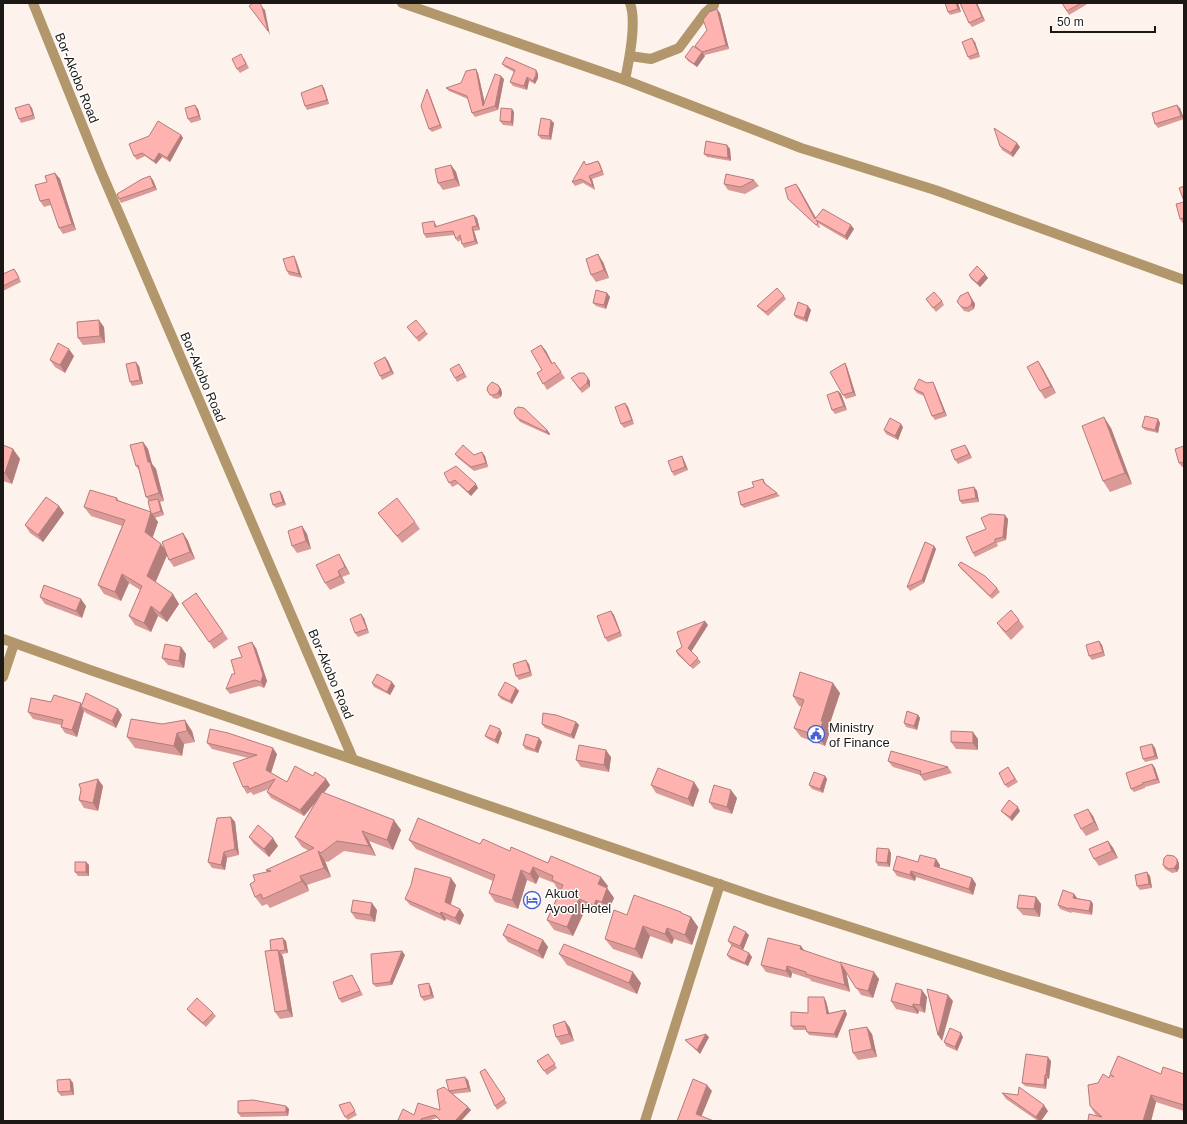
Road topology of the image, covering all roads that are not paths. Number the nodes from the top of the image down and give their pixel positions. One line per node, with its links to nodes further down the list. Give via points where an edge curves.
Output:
1 (33, 3): 11 (street, Bor-Akobo Road, via 100,169)
2 (402, 3): 6 (street)
3 (630, 3): 5 (street, via 633,11)
4 (714, 3): 5 (street, via 679,48 651,58)
5 (630, 56): 6 (street)
6 (625, 80): 7 (street, via 801,148 935,190)
7 (1184, 280)
8 (3, 639): 9 (street)
9 (14, 644): 10 (street); 11 (street)
10 (3, 677)
11 (353, 759): 12 (street)
12 (720, 884): 13 (street); 14 (street)
13 (1184, 1034)
14 (646, 1121)

